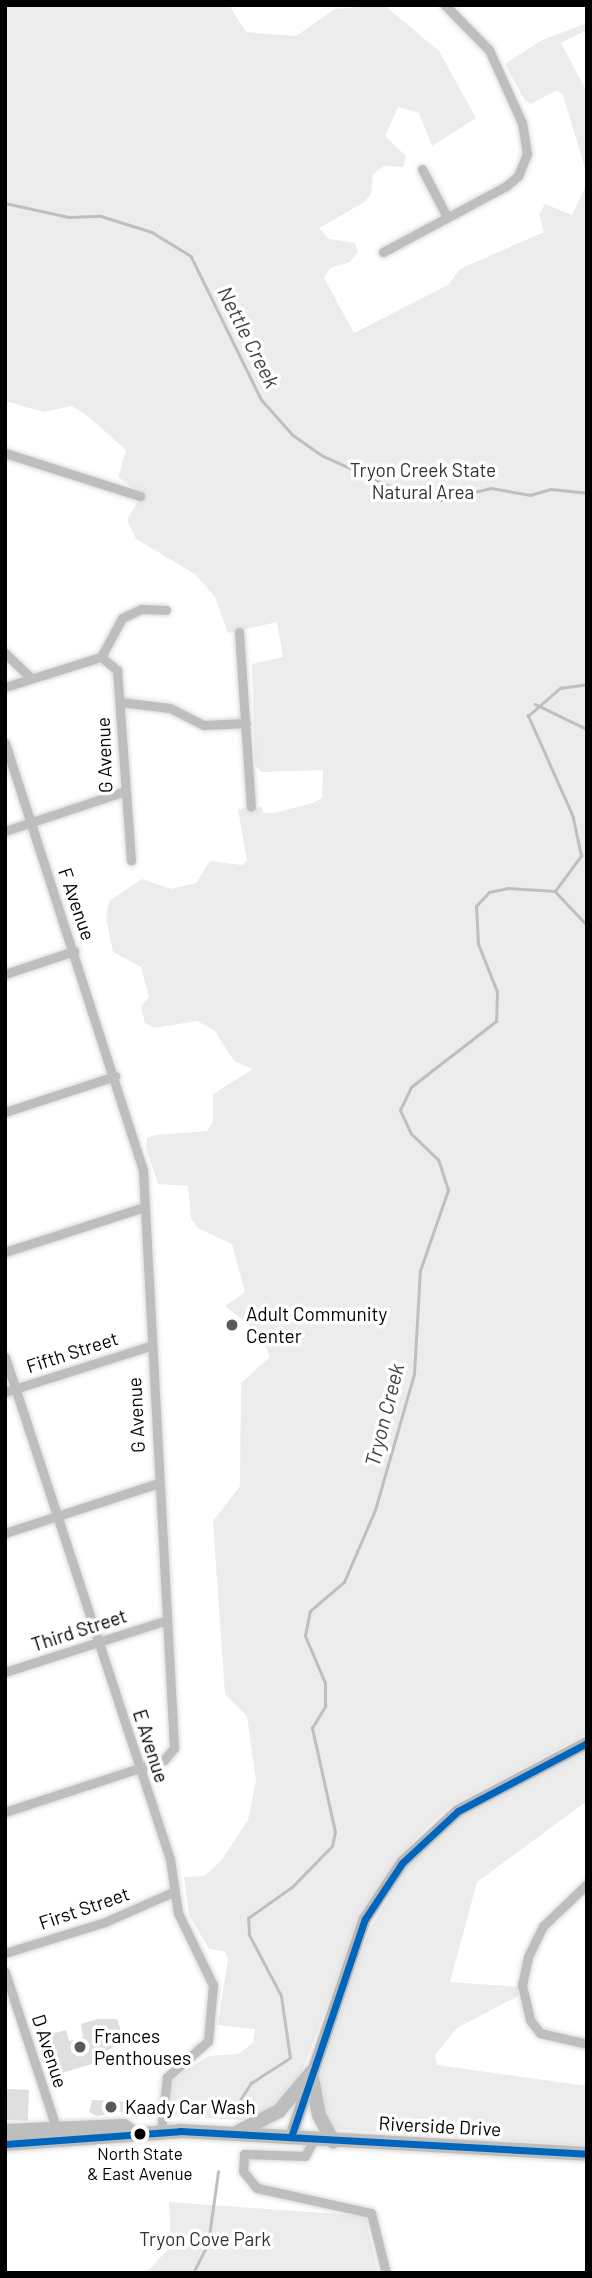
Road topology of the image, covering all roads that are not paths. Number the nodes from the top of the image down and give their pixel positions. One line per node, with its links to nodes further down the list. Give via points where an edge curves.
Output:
1 (445, 5): 3 (street, via 485,42 522,122 527,154 518,176 506,186)
2 (422, 169): 3 (street)
3 (447, 217): 4 (street)
4 (383, 252)
5 (5, 453): 6 (street)
6 (140, 496)
7 (166, 610): 10 (street, via 141,609 122,618)
8 (239, 632): 14 (street)
9 (5, 653): 11 (street)
10 (101, 657): 11 (street); 13 (street, G Avenue, via 115,666)
11 (29, 676): 12 (street)
12 (5, 687)
13 (120, 702): 14 (street, via 170,708 204,725); 16 (street, G Avenue)
14 (246, 723): 17 (street)
15 (5, 743): 18 (street, F Avenue)
16 (122, 793): 18 (street); 20 (street, G Avenue)
17 (251, 807)
18 (32, 822): 19 (street); 21 (street, F Avenue)
19 (5, 831)
20 (131, 860)
21 (74, 951): 22 (street); 23 (street, F Avenue)
22 (5, 974)
23 (115, 1076): 24 (street); 25 (street, G Avenue, via 141,1160)
24 (5, 1112)
25 (144, 1207): 26 (street); 27 (street, G Avenue)
26 (5, 1252)
27 (150, 1346): 29 (street, Fifth Street); 31 (street, G Avenue)
28 (5, 1357): 29 (street, E Avenue)
29 (16, 1389): 30 (street, Fifth Street); 32 (street, E Avenue)
30 (5, 1392)
31 (156, 1484): 32 (street); 34 (street, G Avenue)
32 (57, 1516): 33 (street); 35 (street, E Avenue)
33 (5, 1533)
34 (163, 1621): 35 (street, Third Street); 38 (street, G Avenue, via 174,1748 170,1755)
35 (99, 1642): 36 (street, Third Street); 38 (street, E Avenue)
36 (5, 1672)
37 (587, 1743): 45 (main road, via 458,1811 410,1852 365,1919)
38 (140, 1768): 39 (street); 41 (street, E Avenue, via 170,1859)
39 (5, 1812)
40 (587, 1884): 44 (street, via 543,1926 527,1957 522,1985 530,2020 540,2033)
41 (173, 1892): 42 (street, First Street, via 105,1922); 47 (street, E Avenue, via 214,1993 206,2043 164,2085)
42 (5, 1953)
43 (5, 1972): 49 (street, D Avenue)
44 (587, 2044)
45 (311, 2073): 48 (main road, via 279,2111); 50 (main road); 52 (main road, via 319,2115)
46 (5, 2131): 49 (main road)
47 (161, 2131): 48 (main road, Riverside Drive); 49 (main road, Riverside Drive, via 132,2132 124,2126)
48 (235, 2133): 50 (main road, Riverside Drive)
49 (59, 2135): 53 (main road)
50 (291, 2137): 51 (main road, Riverside Drive)
51 (314, 2140): 52 (main road, Riverside Drive); 55 (street, via 305,2156 252,2151 240,2162 257,2188 371,2213)
52 (333, 2141): 54 (main road, Riverside Drive)
53 (5, 2144)
54 (587, 2154)
55 (386, 2273)

